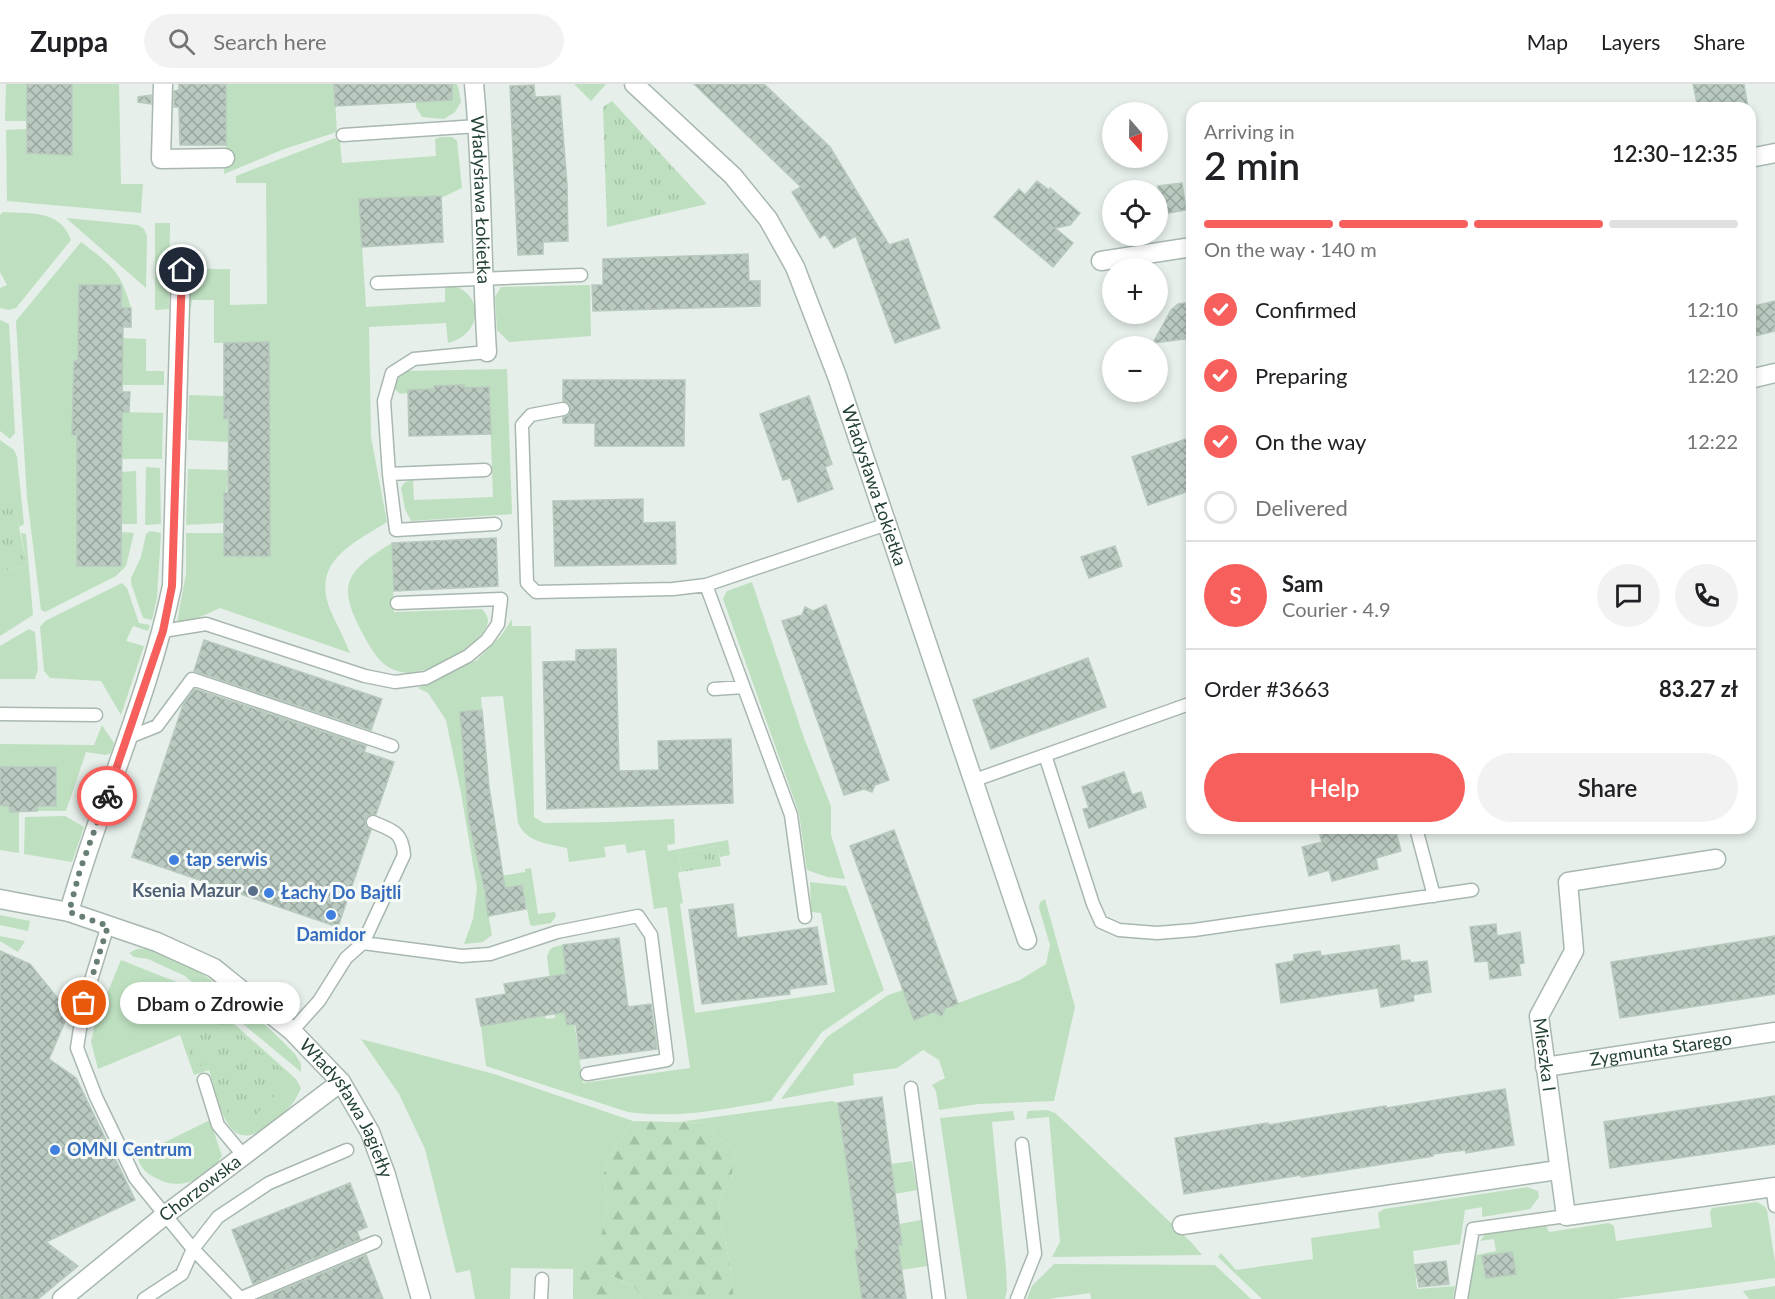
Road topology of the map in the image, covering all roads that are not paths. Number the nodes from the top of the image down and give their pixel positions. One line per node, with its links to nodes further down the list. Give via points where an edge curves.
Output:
1 (163, 84): 8 (street, via 161,159)
2 (474, 84): 4 (street, Władysława Łokietka)
3 (634, 84): 22 (street, Władysława Łokietka, via 733,176 768,219 795,267)
4 (478, 126): 5 (lane); 13 (street, Władysława Łokietka)
5 (343, 135)
6 (1775, 153): 7 (street)
7 (1756, 157)
8 (225, 158)
9 (1186, 248): 10 (street)
10 (1101, 261)
11 (182, 270): 25 (street, via 172,586)
12 (581, 275): 13 (lane)
13 (482, 278): 14 (lane); 15 (street, Władysława Łokietka)
14 (376, 282)
15 (487, 352): 20 (lane, via 414,360 392,373 384,401)
16 (1775, 373): 17 (street)
17 (1756, 378)
18 (562, 409): 23 (lane, via 531,414 522,425 527,583 536,592)
19 (484, 470): 20 (lane)
20 (389, 474): 21 (lane, via 396,530)
21 (495, 524)
22 (887, 524): 23 (lane); 34 (street, Władysława Łokietka)
23 (706, 585): 26 (lane)
24 (397, 603): 25 (lane, via 501,599 498,624 468,656 426,678 395,682 365,676 206,624)
25 (163, 631): 31 (street)
26 (743, 687): 27 (lane); 42 (lane, via 791,815)
27 (714, 689)
28 (1186, 705): 33 (lane)
29 (0, 714): 30 (lane)
30 (96, 715)
31 (127, 738): 32 (lane, via 157,726 192,679); 41 (street)
32 (392, 746)
33 (1045, 755): 34 (lane); 39 (lane, via 1093,904 1101,922 1119,930 1194,930)
34 (972, 781): 44 (street, Władysława Łokietka)
35 (374, 822): 45 (lane, via 397,832 404,855)
36 (1418, 834): 39 (lane)
37 (1716, 860): 48 (street, Mieszka I, via 1568,882 1574,951 1539,1016)
38 (1472, 890): 39 (lane)
39 (1434, 896)
40 (0, 899): 41 (street, Władysława Jagiełły)
41 (69, 912): 43 (street, Władysława Jagiełły)
42 (805, 917)
43 (108, 926): 46 (street, Władysława Jagiełły, via 158,942 214,968); 59 (lane, via 84,1003 77,1048 135,1178)
44 (1027, 940)
45 (363, 943): 46 (lane, via 346,958 319,1001); 49 (lane, via 462,956 490,954 557,932 638,916 651,935 668,1060)
46 (292, 1031): 51 (street, Władysława Jagiełły)
47 (1775, 1032): 48 (street, Zygmunta Starego)
48 (1545, 1067): 56 (street, Mieszka I)
49 (587, 1074)
50 (204, 1080): 55 (lane, via 218,1125)
51 (341, 1082): 55 (street, Chorzowska); 68 (street, Władysława Jagiełły, via 370,1132 386,1175)
52 (911, 1088): 70 (lane)
53 (1022, 1144): 71 (lane, via 1035,1254)
54 (347, 1150): 63 (lane, via 269,1183 218,1217)
55 (243, 1155): 59 (street, Chorzowska)
56 (1558, 1170): 60 (street, Mieszka I); 61 (street)
57 (1773, 1187): 58 (lane); 60 (street)
58 (1775, 1206)
59 (165, 1215): 63 (lane); 65 (street, Chorzowska)
60 (1566, 1216): 72 (lane, via 1473,1229)
61 (1182, 1225)
62 (375, 1242): 67 (lane)
63 (193, 1249): 66 (lane, via 182,1274); 67 (lane)
64 (542, 1279): 69 (lane)
65 (62, 1299)
66 (144, 1299)
67 (241, 1299)
68 (421, 1299)
69 (541, 1299)
70 (939, 1299)
71 (1017, 1299)
72 (1461, 1299)

